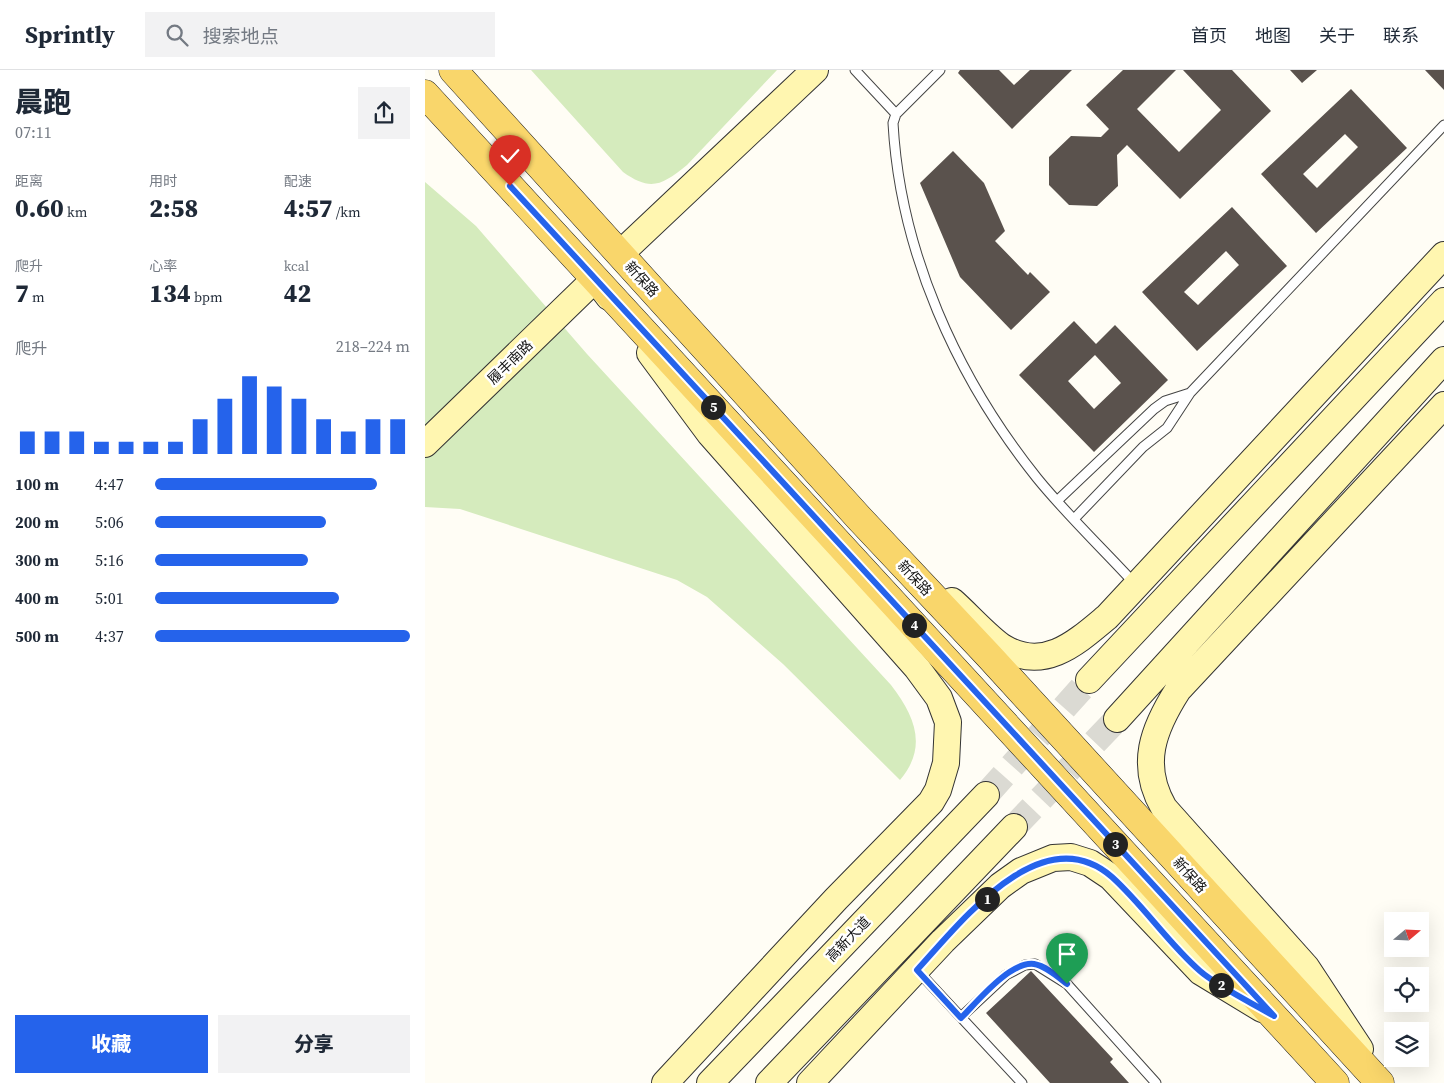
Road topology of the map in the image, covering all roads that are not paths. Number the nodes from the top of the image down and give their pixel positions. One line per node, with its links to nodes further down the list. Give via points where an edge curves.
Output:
1 (453, 70): 8 (main road, 新保路)
2 (815, 70): 8 (main road)
3 (855, 70): 6 (lane)
4 (940, 70): 6 (lane)
5 (425, 94): 10 (main road)
6 (896, 114): 16 (lane, via 893,135 903,199 931,296 961,362 998,424)
7 (1444, 126): 13 (lane)
8 (620, 254): 17 (main road, 新保路)
9 (1444, 255): 19 (main road)
10 (595, 279): 15 (main road, 履丰南路); 25 (main road); 27 (main road, via 710,434 926,680 939,698 948,722 944,777 931,802)
11 (1444, 301): 20 (main road)
12 (1444, 360): 21 (main road)
13 (1190, 394): 16 (lane, via 1153,409); 18 (lane, via 1167,428 1143,447)
14 (1444, 405): 34 (main road, via 1178,690 1162,715 1152,748 1150,771 1155,793 1164,808 1306,967)
15 (425, 444)
16 (1058, 500): 18 (lane)
17 (859, 518): 19 (main road, via 1004,648 1030,658 1054,654 1074,644); 34 (main road, 新保路)
18 (1075, 518): 19 (lane)
19 (1137, 586)
20 (1089, 680)
21 (1117, 719)
22 (986, 795): 28 (main road, 高新大道)
23 (1014, 827): 29 (main road)
24 (917, 970): 25 (main road, via 1000,886 1037,863 1071,857 1090,863 1111,877 1201,972); 26 (lane); 30 (main road)
25 (1274, 1016): 33 (main road)
26 (961, 1018): 31 (lane); 32 (lane, via 1006,975 1025,965 1035,964 1067,984)
27 (665, 1083)
28 (710, 1083)
29 (769, 1083)
30 (810, 1083)
31 (1022, 1083)
32 (1156, 1083)
33 (1335, 1083)
34 (1381, 1083)

